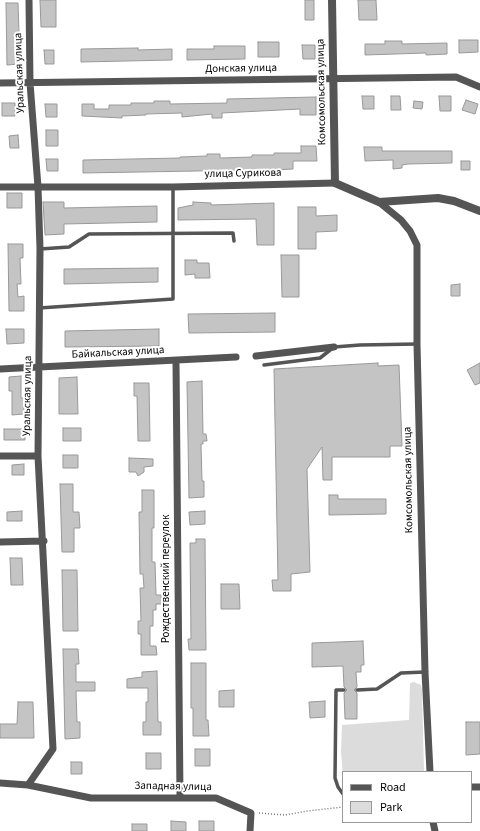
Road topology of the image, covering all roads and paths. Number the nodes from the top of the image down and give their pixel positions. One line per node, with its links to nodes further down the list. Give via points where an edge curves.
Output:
1 (29, 0): 5 (street, Уральская улица)
2 (332, 0): 3 (street, Комсомольская улица)
3 (333, 79): 5 (street, Донская улица); 6 (street, Донская улица, via 456,77); 7 (street, Комсомольская улица)
4 (0, 83): 5 (street, Донская улица)
5 (30, 83): 9 (street, Уральская улица)
6 (480, 87)
7 (335, 184): 10 (street, улица Сурикова); 11 (street, улица Сурикова)
8 (0, 187): 9 (street, улица Сурикова)
9 (38, 187): 10 (street, улица Сурикова); 15 (street, Уральская улица)
10 (174, 187): 13 (lane)
11 (379, 202): 12 (street, улица Сурикова, via 438,198 454,200); 17 (street, Комсомольская улица, via 401,220 416,244)
12 (480, 211)
13 (174, 232): 14 (lane, via 233,233); 15 (lane, via 89,234 69,247); 16 (lane, via 173,299)
14 (234, 241)
15 (40, 249): 16 (street, Уральская улица)
16 (39, 308): 23 (street, Уральская улица)
17 (417, 344): 18 (lane); 29 (street, Комсомольская улица)
18 (334, 347): 19 (street); 22 (lane, via 320,358)
19 (256, 356)
20 (236, 357): 21 (street, Байкальская улица)
21 (176, 361): 23 (street, Байкальская улица); 36 (street, Рождественский переулок)
22 (264, 365)
23 (40, 368): 24 (street, Байкальская улица); 26 (street, Уральская улица)
24 (0, 369)
25 (0, 456): 26 (street)
26 (38, 456): 27 (street, Уральская улица)
27 (44, 541): 28 (street); 34 (street, Уральская улица, via 53,749)
28 (0, 542)
29 (425, 672): 31 (lane, via 401,674 377,689); 32 (street, Комсомольская улица)
30 (344, 690): 35 (lane, via 336,690 335,778)
31 (357, 690)
32 (430, 771)
33 (0, 783): 34 (street, Западная улица)
34 (28, 785): 36 (street, Западная улица, via 91,798)
35 (342, 793)
36 (180, 797): 38 (street, Западная улица, via 216,798)
37 (342, 807): 38 (path, via 285,815)
38 (251, 812): 39 (street)
39 (250, 831)

